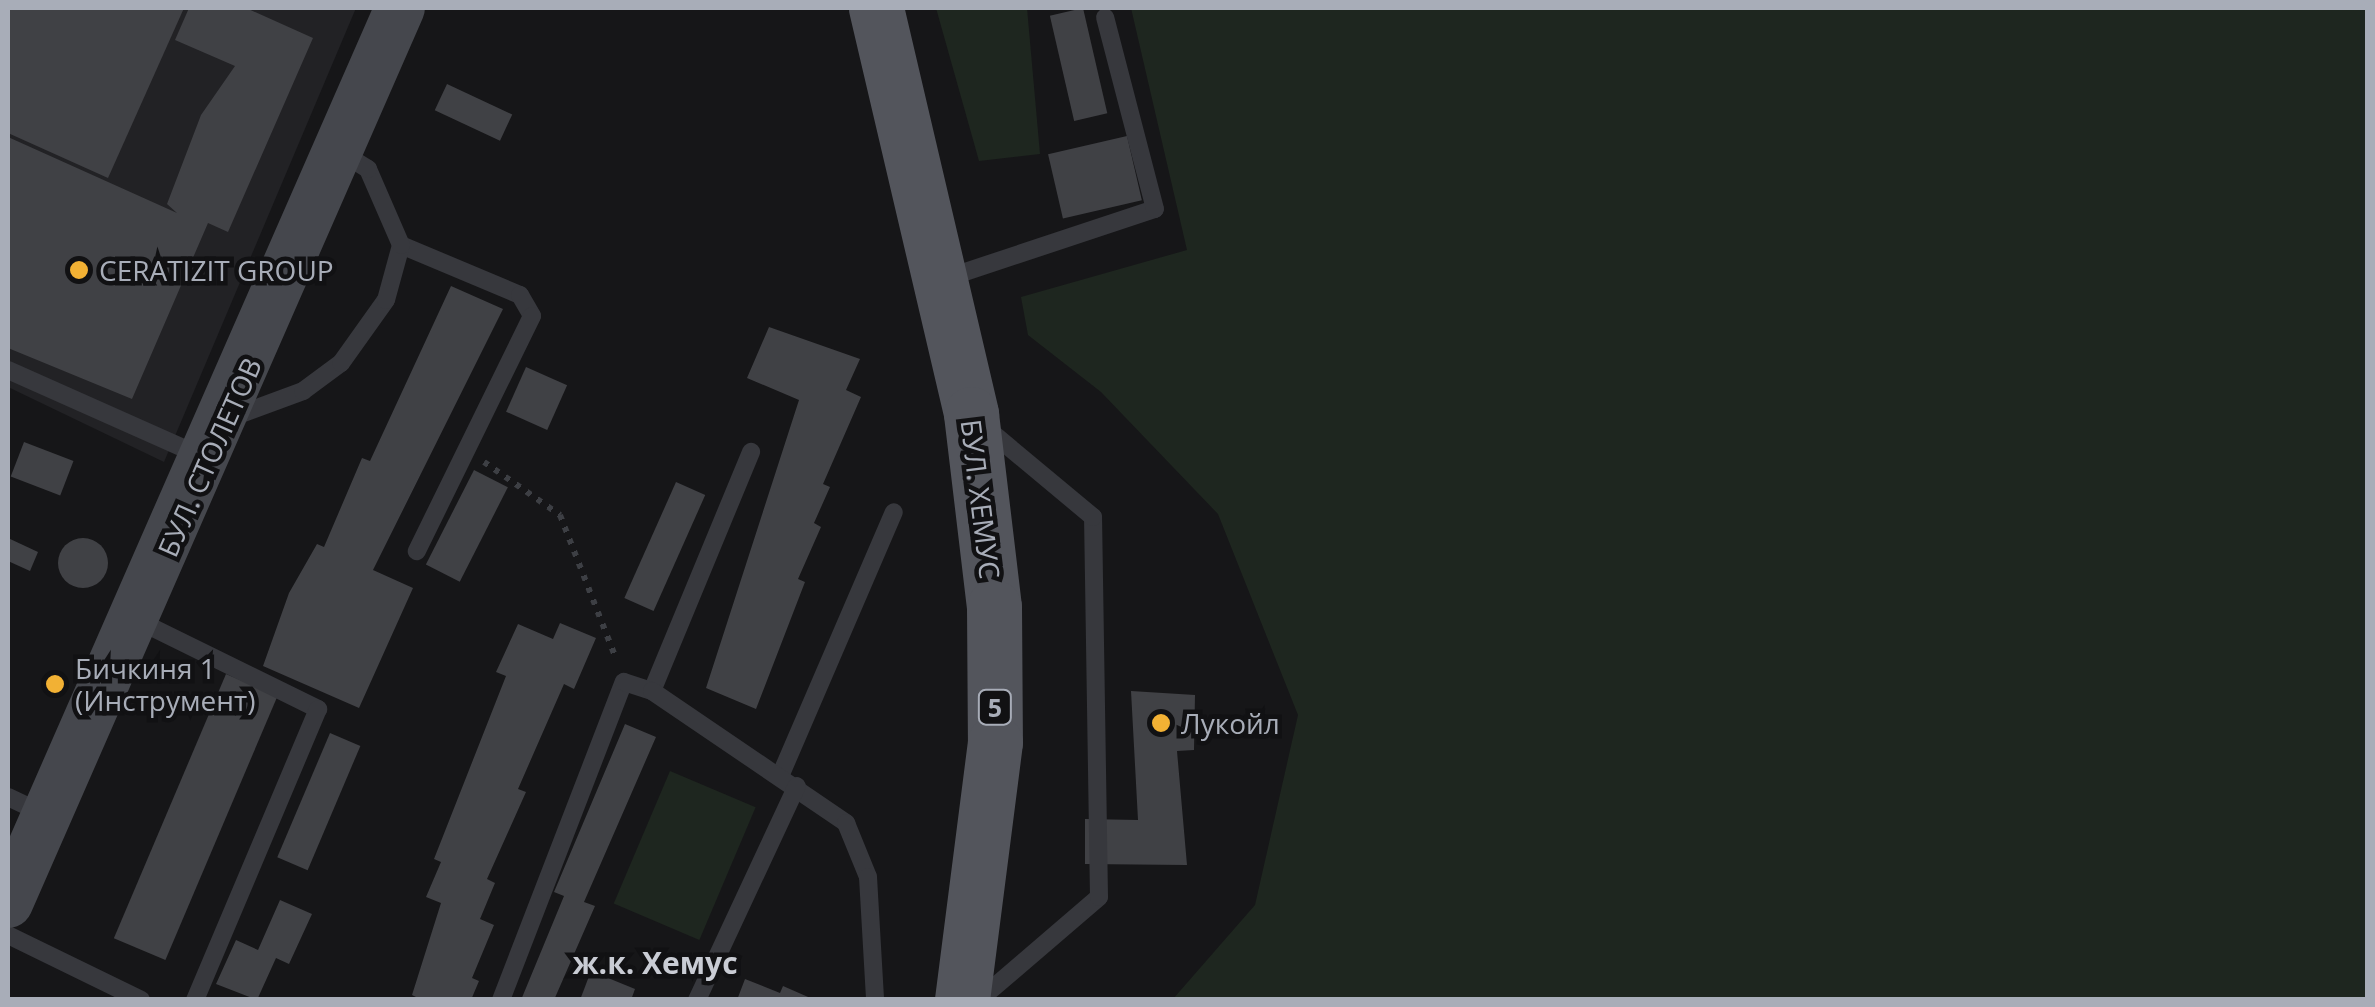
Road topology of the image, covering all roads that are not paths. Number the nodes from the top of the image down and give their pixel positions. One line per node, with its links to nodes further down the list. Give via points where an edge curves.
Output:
1 (400, 8): 4 (main road, БУЛ. СТОЛЕТОВ)
2 (876, 8): 6 (main road, БУЛ. ХЕМУС / 5)
3 (1105, 17): 6 (lane, via 1156,209)
4 (341, 153): 5 (lane, via 368,169); 9 (main road, БУЛ. СТОЛЕТОВ)
5 (401, 246): 9 (lane, via 386,300 341,363); 12 (lane, via 529,304 528,326)
6 (938, 281): 8 (main road, БУЛ. ХЕМУС / 5)
7 (8, 370): 9 (lane)
8 (971, 414): 25 (main road, БУЛ. ХЕМУС / 5, via 994,608 996,742); 26 (lane, via 1093,517 1099,896)
9 (216, 440): 13 (main road, БУЛ. СТОЛЕТОВ)
10 (751, 452): 14 (lane)
11 (894, 512): 15 (lane)
12 (417, 551)
13 (137, 620): 17 (main road, БУЛ. СТОЛЕТОВ); 21 (lane, via 318,709)
14 (652, 691): 15 (lane); 22 (lane, via 624,682)
15 (781, 774): 16 (lane)
16 (796, 786): 23 (lane); 24 (lane, via 846,823 862,849)
17 (27, 806): 18 (main road, БУЛ. СТОЛЕТОВ)
18 (8, 903)
19 (8, 935): 20 (lane)
20 (142, 1000)
21 (196, 1000)
22 (501, 1000)
23 (697, 1000)
24 (875, 1000)
25 (962, 1000)
26 (979, 1000)

